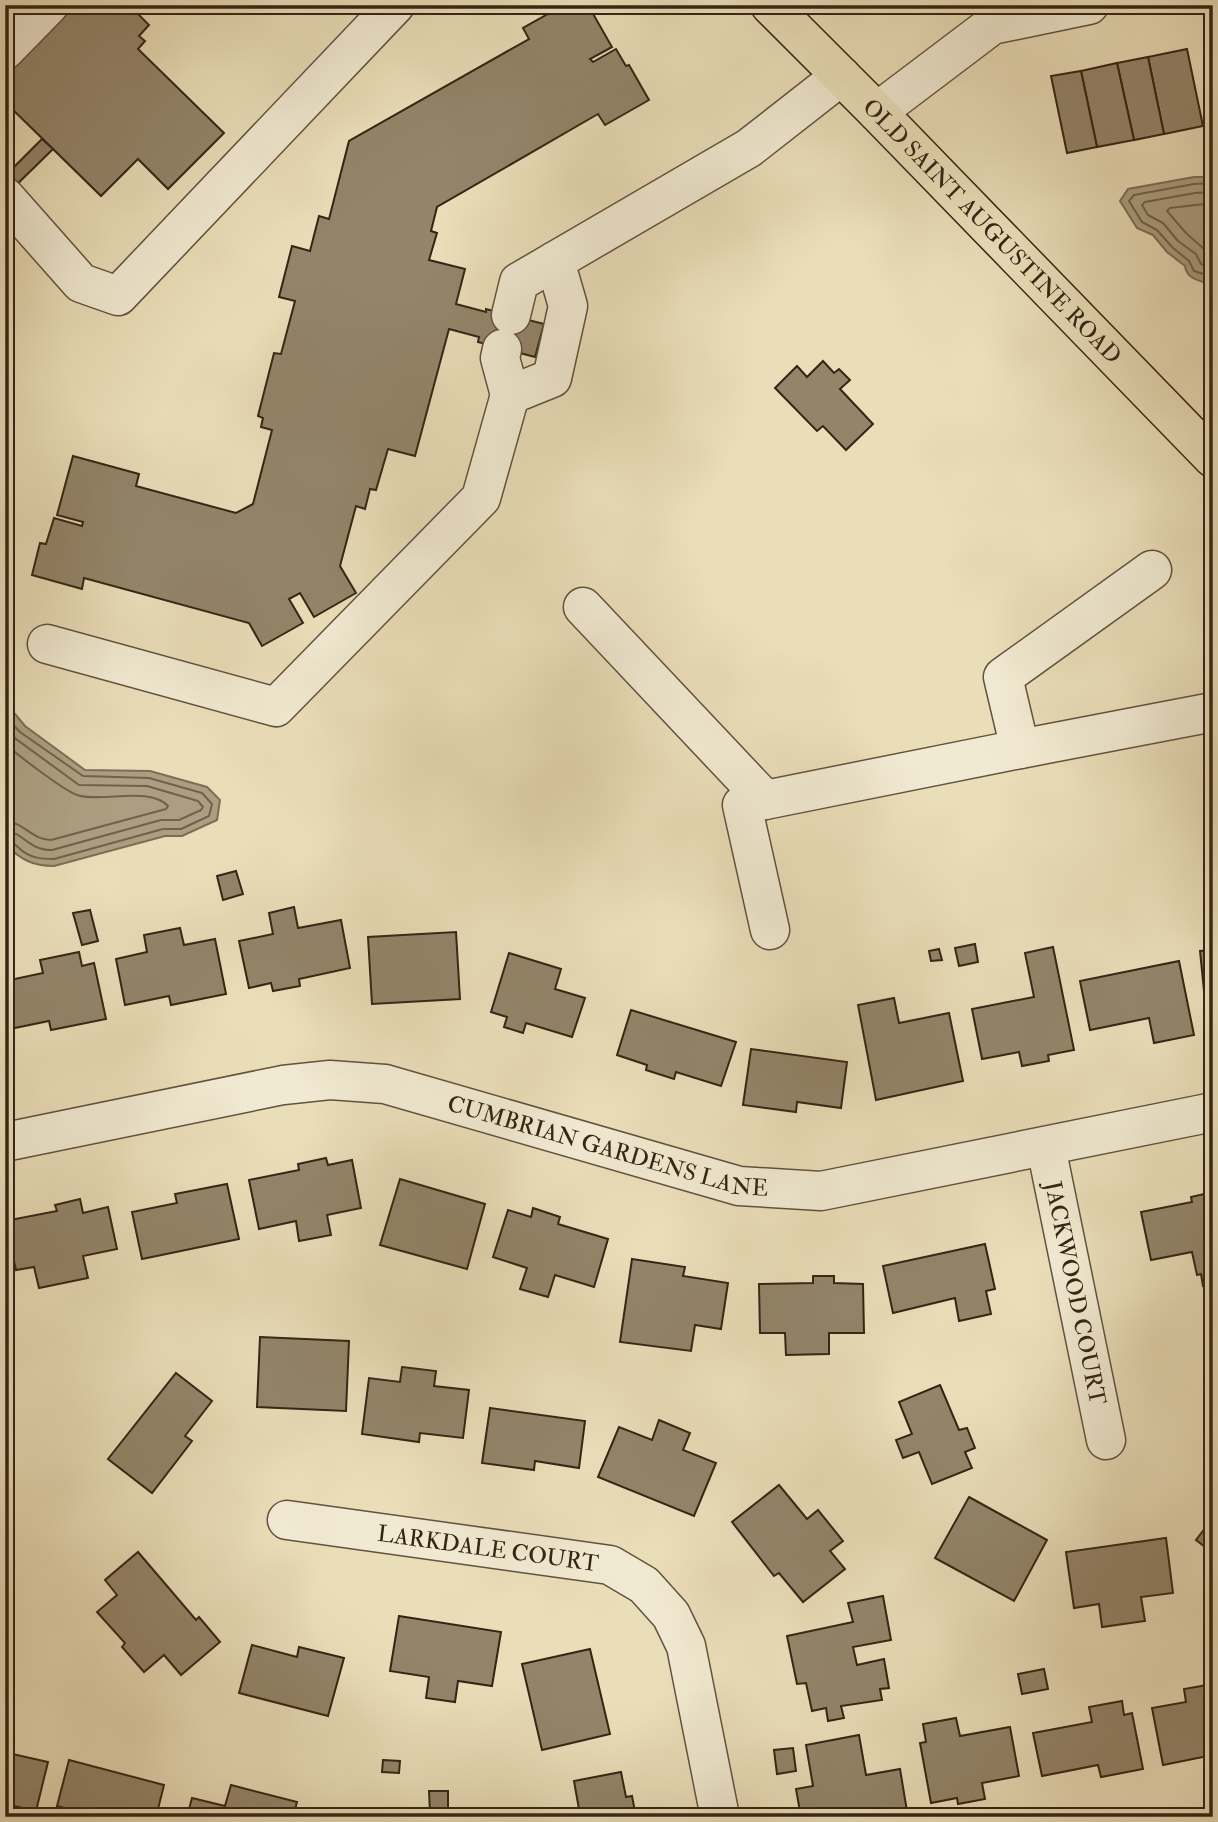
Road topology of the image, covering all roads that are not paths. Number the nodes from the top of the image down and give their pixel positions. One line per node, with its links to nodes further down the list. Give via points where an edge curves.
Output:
1 (49, 5): 5 (street)
2 (395, 5): 8 (street, via 118,296 81,283)
3 (770, 5): 6 (main road, OLD SAINT AUGUSTINE ROAD)
4 (1089, 5): 7 (street, via 992,24)
5 (5, 50)
6 (841, 76): 7 (main road, OLD SAINT AUGUSTINE ROAD); 9 (street, via 749,148)
7 (877, 112): 11 (main road, OLD SAINT AUGUSTINE ROAD)
8 (5, 197)
9 (555, 261): 10 (street, via 519,282 500,358); 10 (street, via 568,306 552,378)
10 (510, 395): 14 (street, via 481,498 276,707)
11 (1213, 458)
12 (1152, 570): 16 (street, via 1003,677)
13 (583, 607): 17 (street)
14 (47, 644)
15 (1213, 712): 16 (street)
16 (1020, 749): 17 (street)
17 (765, 800): 18 (street, via 741,805)
18 (770, 930)
19 (1213, 1112): 21 (street, CUMBRIAN GARDENS LANE)
20 (5, 1142): 21 (street, CUMBRIAN GARDENS LANE, via 284,1085 330,1080 385,1084 739,1186 821,1191)
21 (1046, 1147): 22 (street, JACKWOOD COURT)
22 (1105, 1440)
23 (287, 1520): 24 (street, LARKDALE COURT, via 610,1565 644,1585 671,1615 686,1646)
24 (720, 1817)

